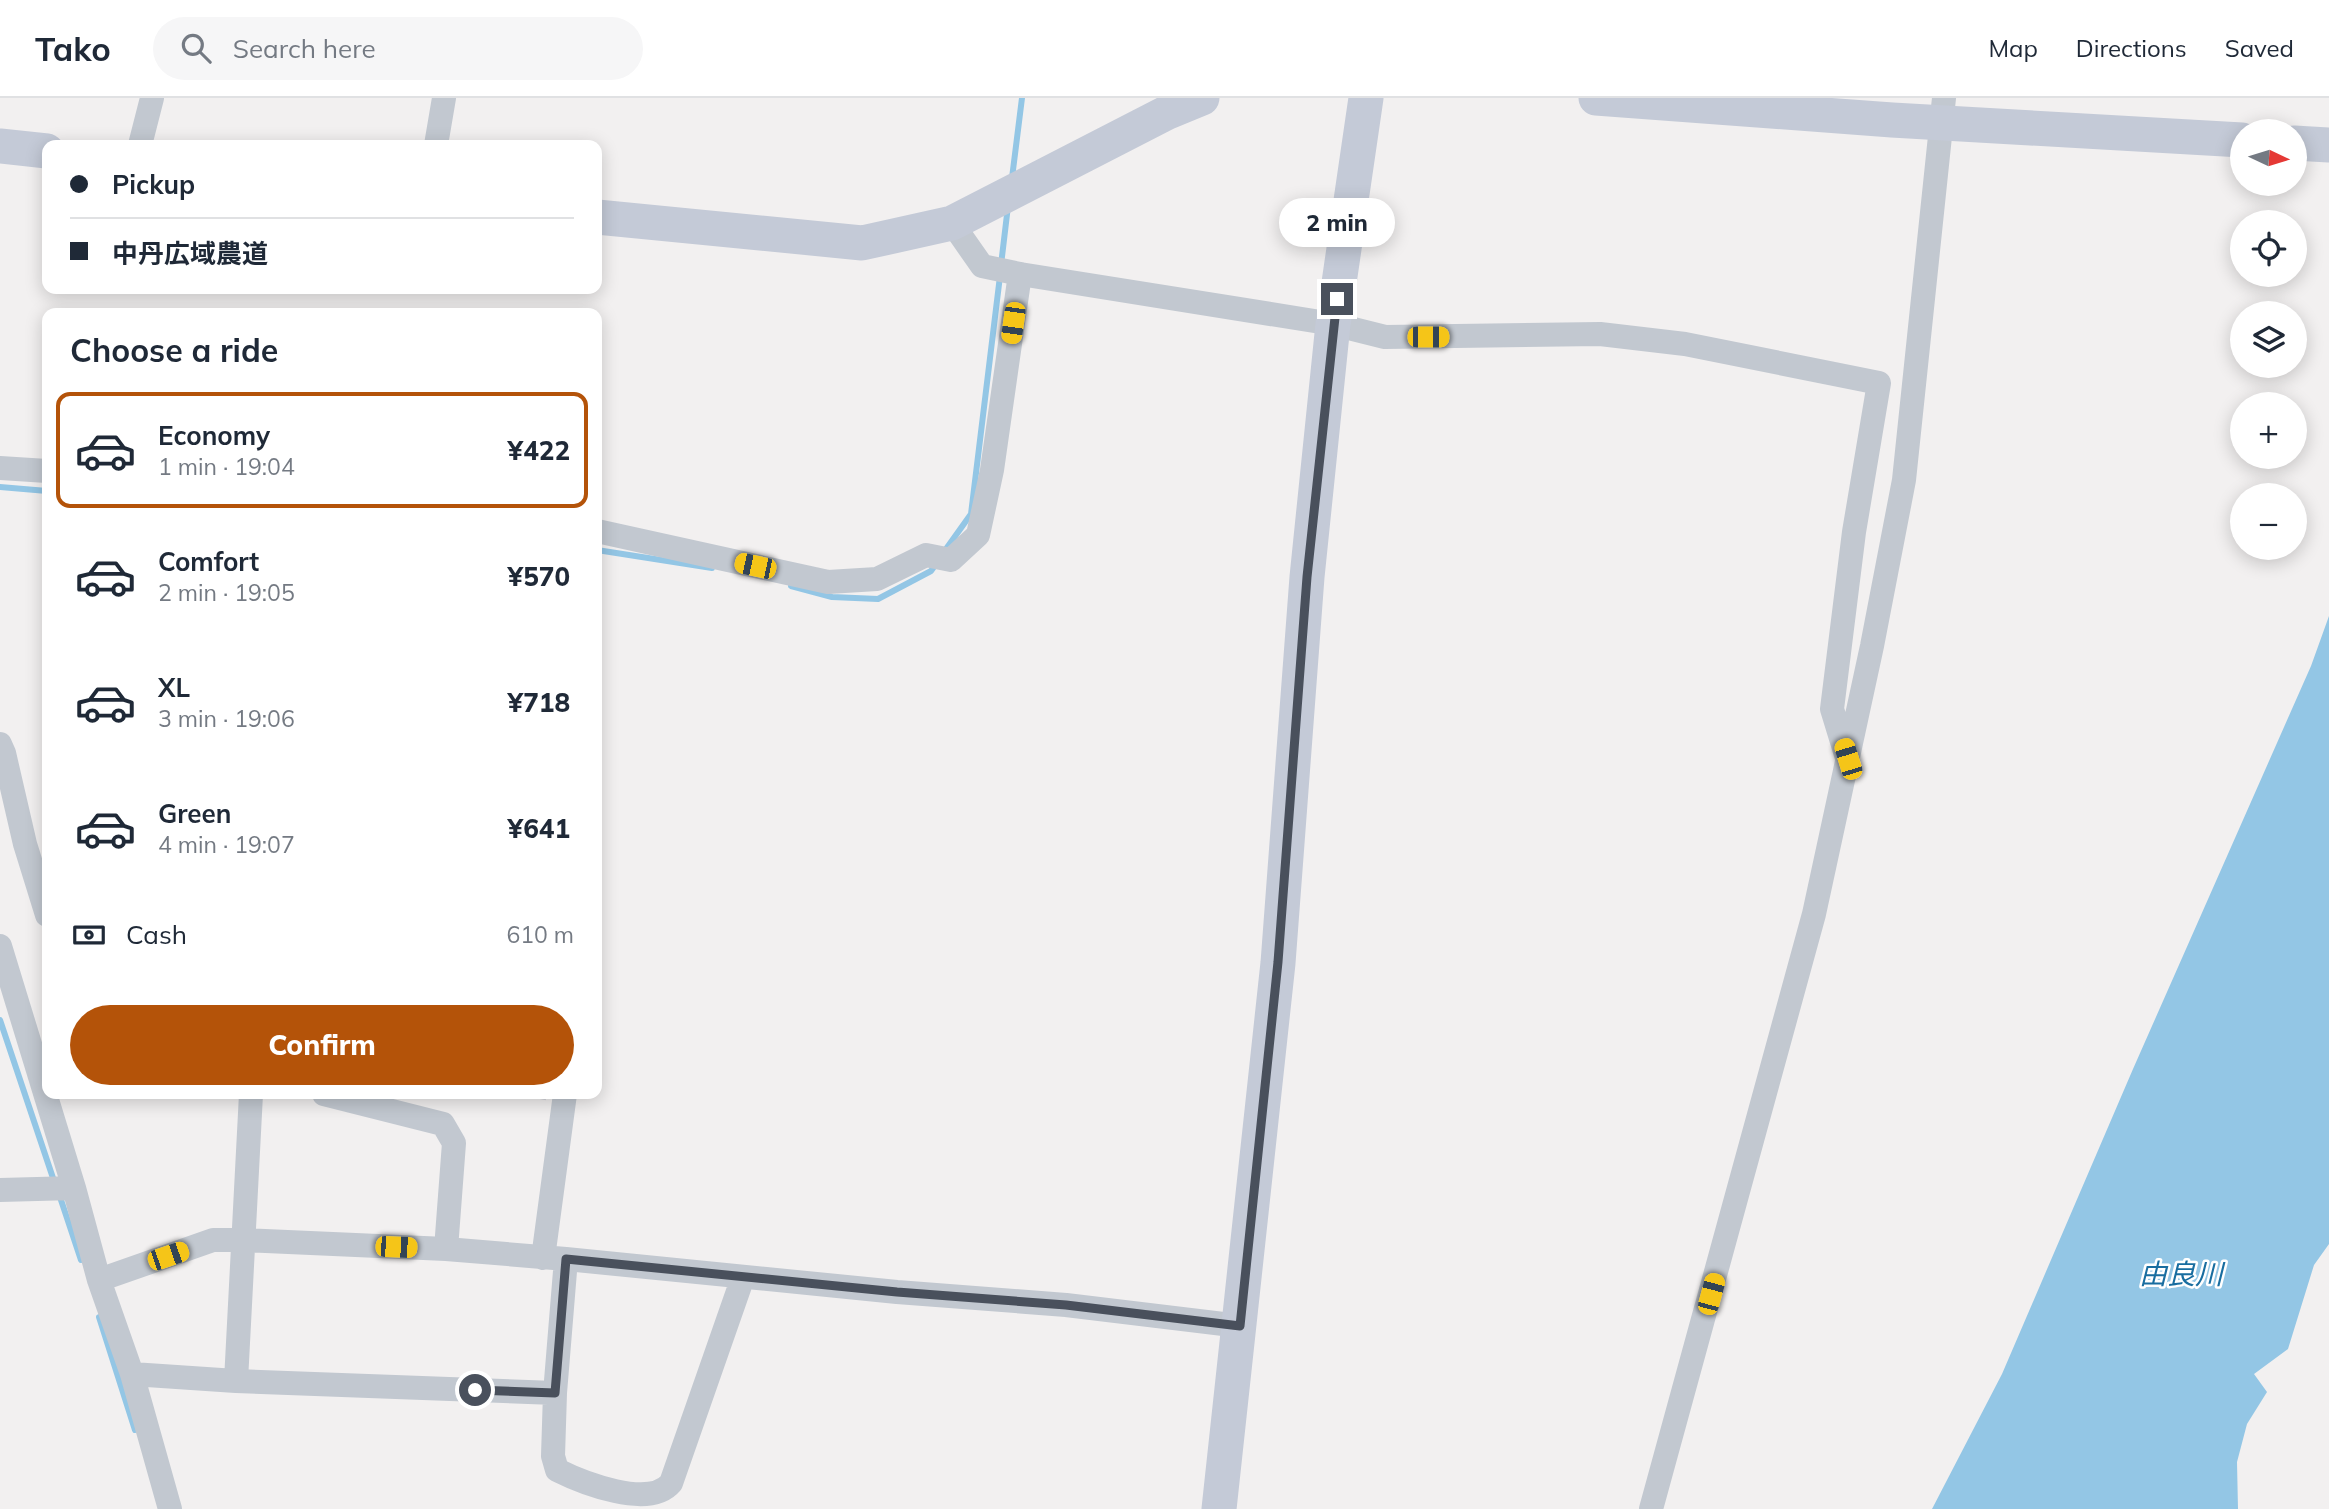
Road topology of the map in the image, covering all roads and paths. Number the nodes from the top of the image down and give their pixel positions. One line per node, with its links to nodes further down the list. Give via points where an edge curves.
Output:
1 (152, 98): 8 (street)
2 (444, 98): 9 (street)
3 (1202, 98): 15 (street)
4 (1366, 98): 17 (street)
5 (1596, 98): 6 (street)
6 (1946, 115): 7 (street); 22 (street, via 1903,481)
7 (2230, 139)
8 (142, 140)
9 (437, 140)
10 (2307, 144): 11 (street)
11 (2329, 145)
12 (0, 146): 13 (street)
13 (42, 150)
14 (602, 217): 15 (street, via 862,243)
15 (953, 223): 16 (street, via 982,266)
16 (1020, 274): 17 (street); 20 (street, via 978,535 951,560 926,555 877,579 828,582)
17 (1333, 324): 22 (street, via 1385,337 1600,334 1685,344 1879,383 1832,709); 36 (street, via 1307,577 1278,962)
18 (0, 468): 19 (street)
19 (42, 471)
20 (602, 532)
21 (0, 744): 23 (street)
22 (1848, 759): 42 (street, via 1814,914)
23 (42, 899)
24 (0, 946): 25 (street)
25 (10, 1014): 29 (street)
26 (251, 1099): 31 (street)
27 (344, 1099): 32 (street, via 443,1124 454,1143)
28 (565, 1099): 33 (street)
29 (74, 1188): 30 (street); 35 (street)
30 (0, 1189)
31 (243, 1240): 32 (street); 35 (street, via 213,1240); 38 (street)
32 (446, 1249): 33 (street)
33 (555, 1258): 34 (street); 39 (street)
34 (743, 1277): 36 (street, via 1066,1305); 39 (street, via 665,1490 653,1494 615,1492 557,1470 552,1456)
35 (99, 1280): 37 (street)
36 (1240, 1326): 41 (street)
37 (132, 1374): 38 (street); 40 (street)
38 (236, 1381): 39 (street)
39 (555, 1393)
40 (170, 1509)
41 (1219, 1509)
42 (1651, 1509)

